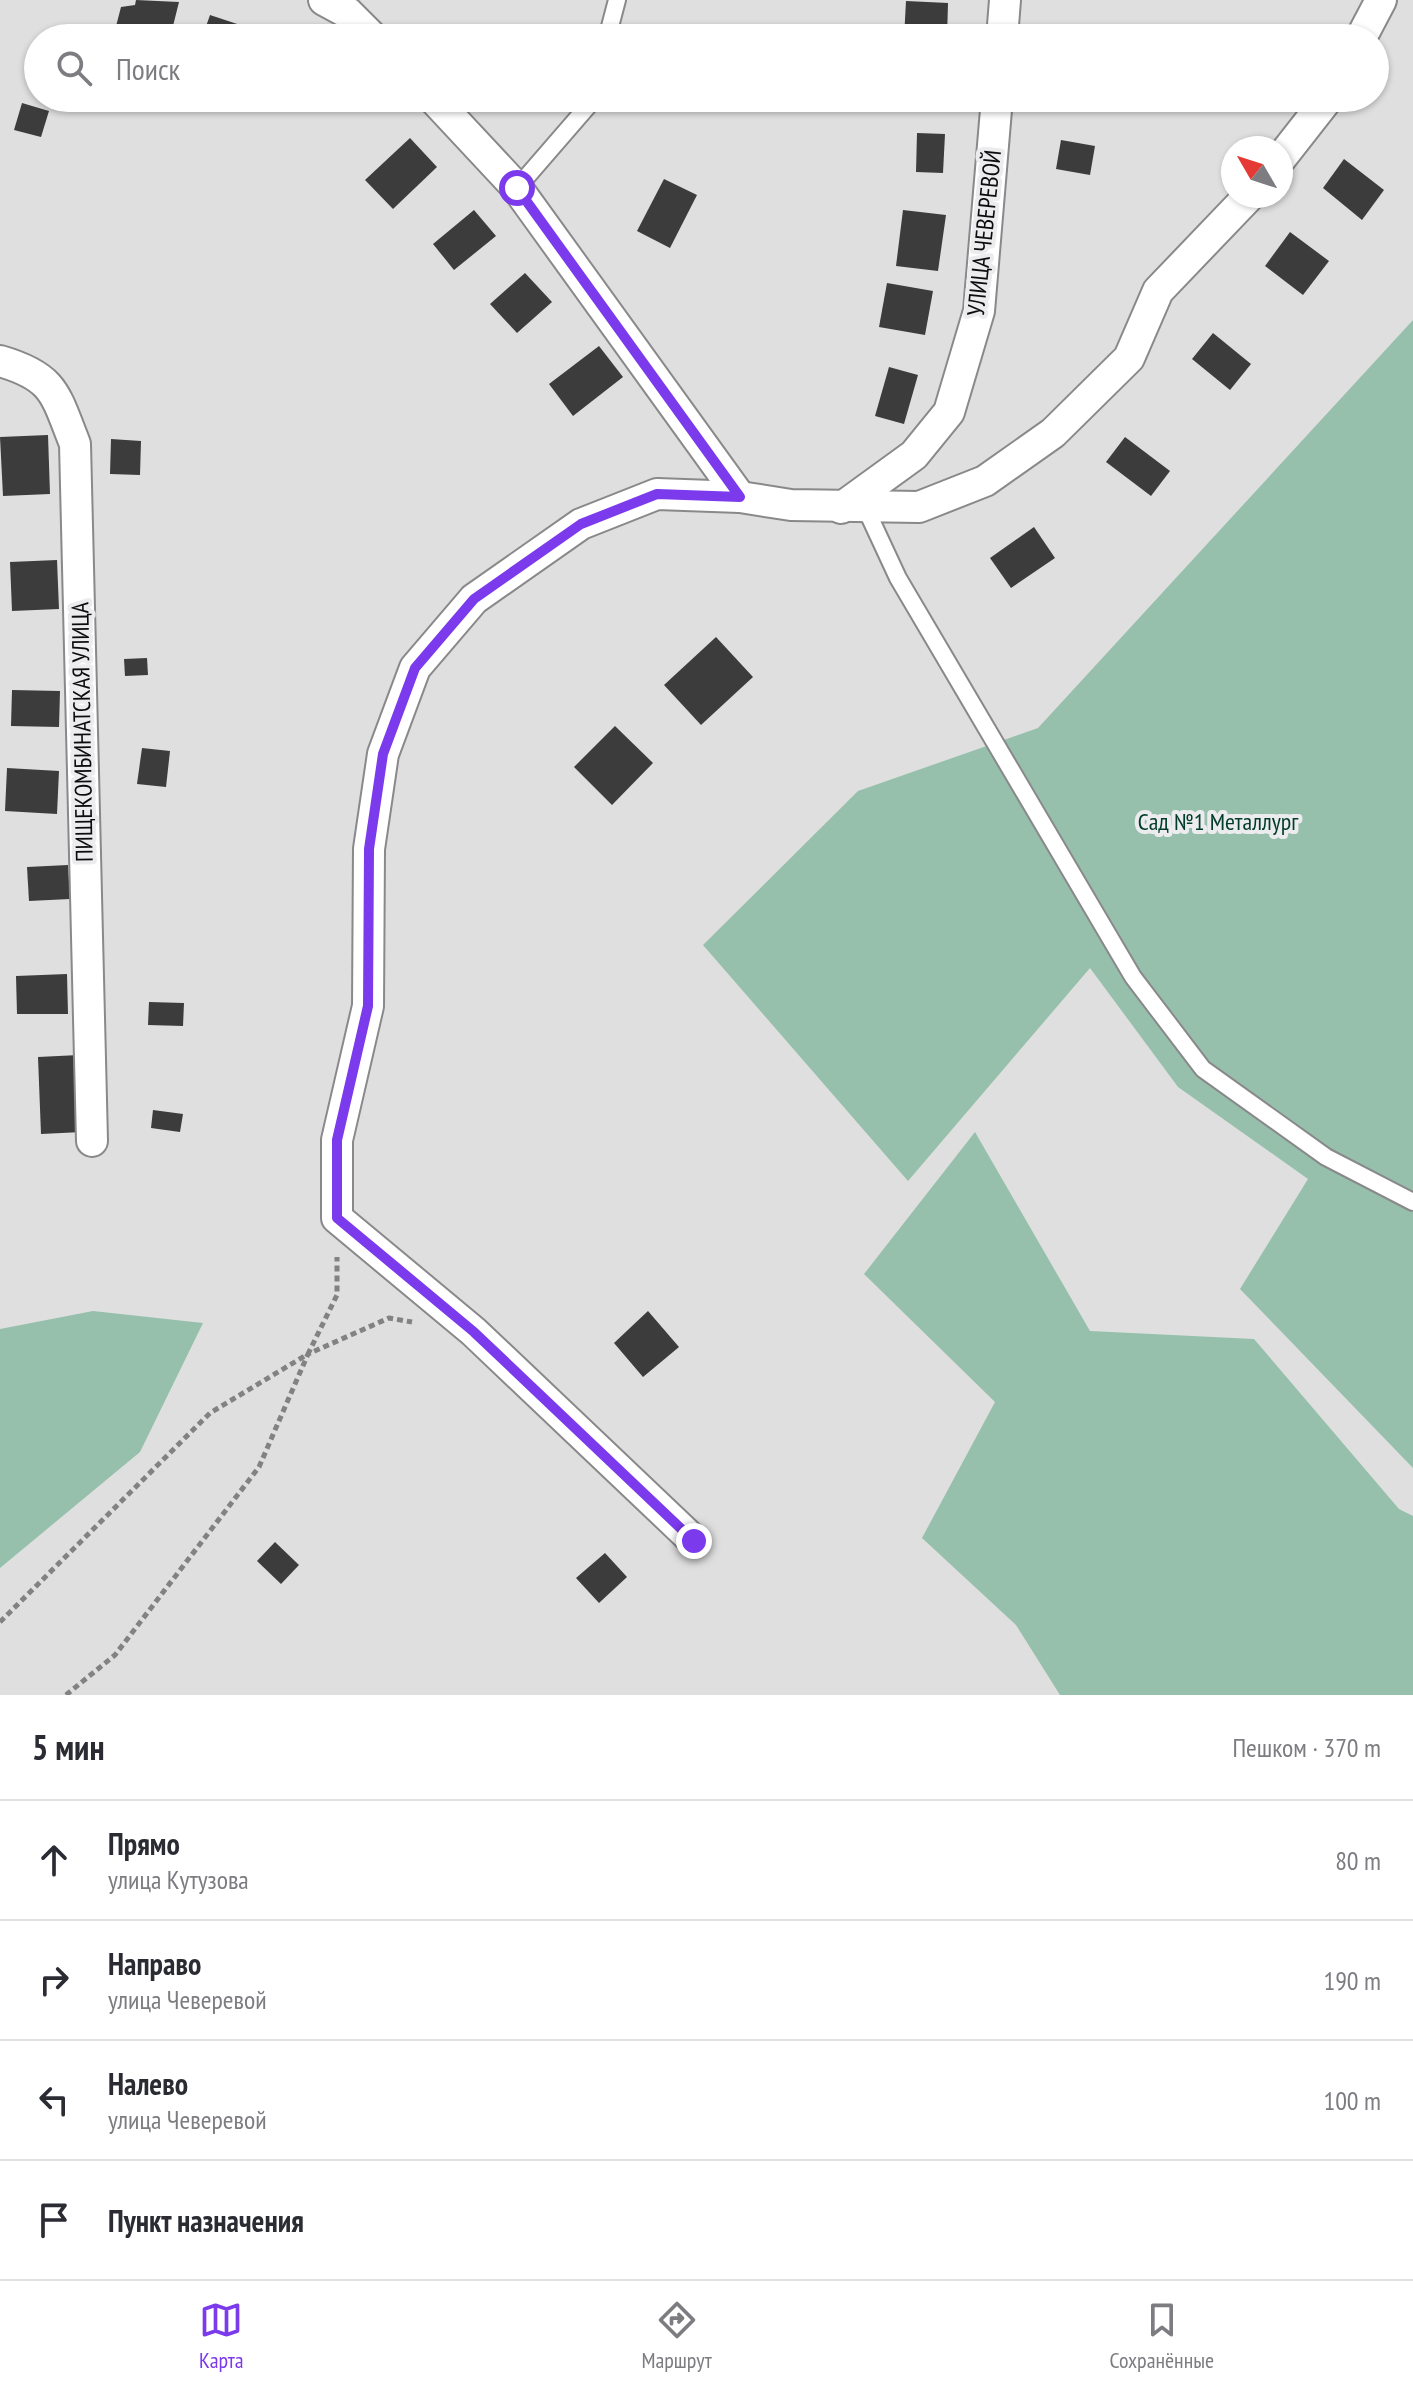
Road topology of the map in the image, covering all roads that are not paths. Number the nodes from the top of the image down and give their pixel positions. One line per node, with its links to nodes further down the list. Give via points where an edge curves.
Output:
1 (324, 0): 5 (street)
2 (617, 0): 6 (lane)
3 (1005, 0): 7 (street)
4 (1381, 0): 8 (street)
5 (359, 24)
6 (611, 24)
7 (1003, 24)
8 (1368, 24)
9 (446, 112): 14 (street)
10 (583, 112): 14 (lane)
11 (996, 112): 18 (street, УЛИЦА ЧЕВЕРЕВОЙ, via 979,311 949,412 914,455)
12 (1317, 112): 13 (street)
13 (1293, 143)
14 (517, 188): 17 (street)
15 (1238, 208): 18 (street, via 1158,291 1129,358 1053,433 985,481 919,507)
16 (0, 361): 19 (street, ПИЩЕКОМБИНАТСКАЯ УЛИЦА, via 31,370 54,391 75,444)
17 (740, 497): 18 (street); 21 (street, via 657,494 581,524 474,599 415,668 383,754 369,849 368,1006 337,1140 337,1218 474,1332)
18 (853, 507): 20 (lane, via 1133,977 1203,1069 1326,1157)
19 (92, 1141)
20 (1413, 1202)
21 (694, 1541)

